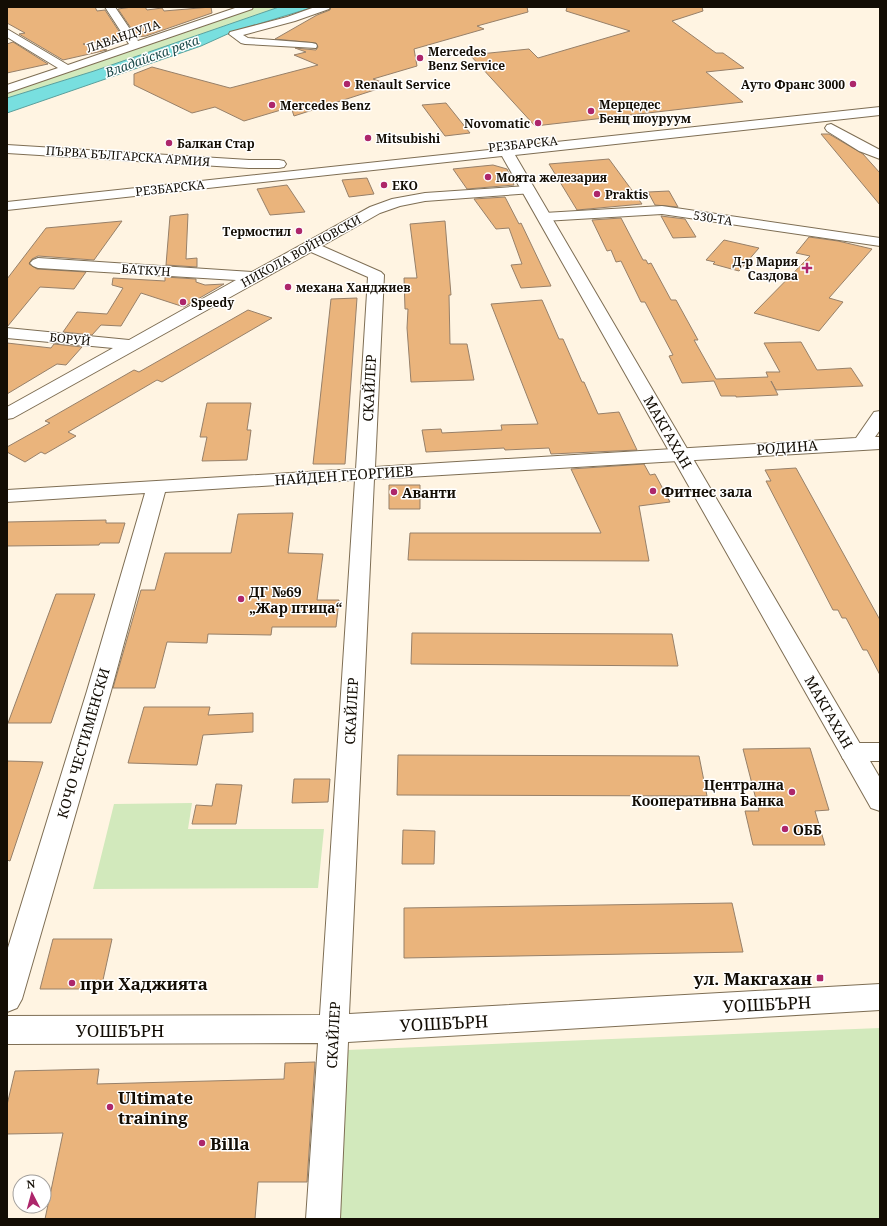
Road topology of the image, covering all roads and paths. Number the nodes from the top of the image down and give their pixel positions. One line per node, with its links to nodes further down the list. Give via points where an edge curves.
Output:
1 (110, 7): 7 (street)
2 (218, 7): 5 (street)
3 (248, 7): 5 (street, ЛАВАНДУЛА)
4 (325, 7): 8 (street, via 234,34 245,41)
5 (231, 13): 7 (street, ЛАВАНДУЛА)
6 (7, 32): 9 (street)
7 (136, 46): 9 (street, ЛАВАНДУЛА)
8 (312, 46)
9 (67, 69): 10 (street, ЛАВАНДУЛА)
10 (7, 89)
11 (880, 104): 15 (street, РЕЗБАРСКА)
12 (880, 111): 15 (street, РЕЗБАРСКА)
13 (831, 128): 16 (street)
14 (7, 149): 17 (street, ПЪРВА БЪЛГАРСКА АРМИЯ)
15 (505, 149): 17 (street, РЕЗБАРСКА, via 341,164); 18 (street, РЕЗБАРСКА); 20 (street, МАКГАХАН)
16 (880, 155)
17 (249, 164): 18 (street, РЕЗБАРСКА, via 287,170); 19 (street, via 244,172)
18 (332, 171): 19 (street, РЕЗБАРСКА)
19 (219, 183): 21 (street, РЕЗБАРСКА)
20 (528, 190): 22 (street, МАКГАХАН); 24 (street, НИКОЛА ВОЙНОВСКИ, via 397,202 375,210)
21 (7, 206)
22 (544, 217): 23 (street, 530-ТА, via 662,210); 32 (street, МАКГАХАН)
23 (880, 242)
24 (310, 246): 26 (street, НИКОЛА ВОЙНОВСКИ); 33 (street, СКАЙЛЕР, via 376,275)
25 (38, 263): 26 (street, БАТКУН)
26 (255, 277): 28 (street, НИКОЛА ВОЙНОВСКИ)
27 (7, 333): 28 (street, БОРУЙ)
28 (132, 345): 29 (street, НИКОЛА ВОЙНОВСКИ)
29 (7, 414)
30 (880, 416): 31 (street, РОДИНА)
31 (871, 443): 32 (street, РОДИНА)
32 (680, 454): 33 (street, НАЙДЕН ГЕОРГИЕВ); 36 (street, МАКГАХАН)
33 (364, 474): 34 (street, НАЙДЕН ГЕОРГИЕВ); 42 (street, СКАЙЛЕР)
34 (157, 486): 35 (street, НАЙДЕН ГЕОРГИЕВ); 40 (street, КОЧО ЧЕСТИМЕНСКИ)
35 (7, 496)
36 (852, 752): 37 (street); 38 (street, МАКГАХАН)
37 (880, 752)
38 (880, 800)
39 (880, 997): 42 (street, УОШБЪРН)
40 (7, 999)
41 (7, 1030): 42 (street, УОШБЪРН)
42 (333, 1030): 43 (street, СКАЙЛЕР)
43 (323, 1219)

